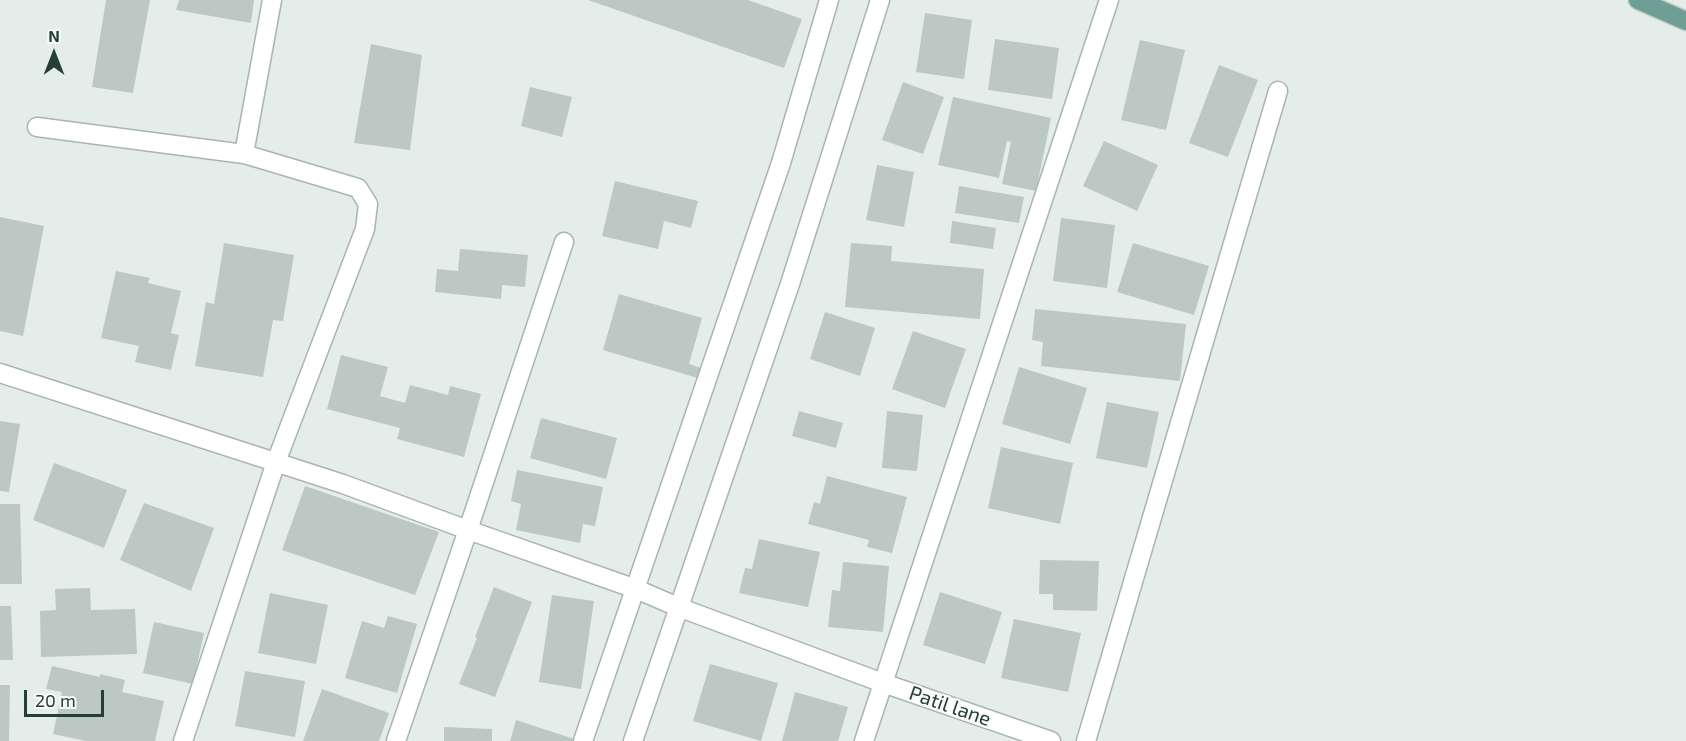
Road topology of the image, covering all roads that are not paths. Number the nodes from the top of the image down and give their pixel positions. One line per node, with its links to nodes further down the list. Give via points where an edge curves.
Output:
1 (272, 0): 9 (street)
2 (829, 0): 14 (street, via 781,163)
3 (880, 0): 15 (street, via 786,295)
4 (1109, 0): 16 (street)
5 (1638, 0): 6 (main road)
6 (1686, 21)
7 (1278, 90): 23 (street)
8 (37, 127): 9 (street)
9 (244, 154): 12 (street, via 358,188 368,204 365,229)
10 (564, 242): 13 (street)
11 (0, 373): 12 (street, Patil lane)
12 (276, 462): 13 (street, Patil lane); 17 (street)
13 (468, 530): 14 (street, Patil lane); 18 (street)
14 (636, 589): 15 (street, Patil lane); 19 (street)
15 (678, 607): 16 (street, Patil lane); 20 (street)
16 (883, 683): 21 (street); 22 (street, Patil lane)
17 (183, 741)
18 (396, 741)
19 (583, 741)
20 (633, 741)
21 (864, 741)
22 (1051, 741)
23 (1086, 741)

